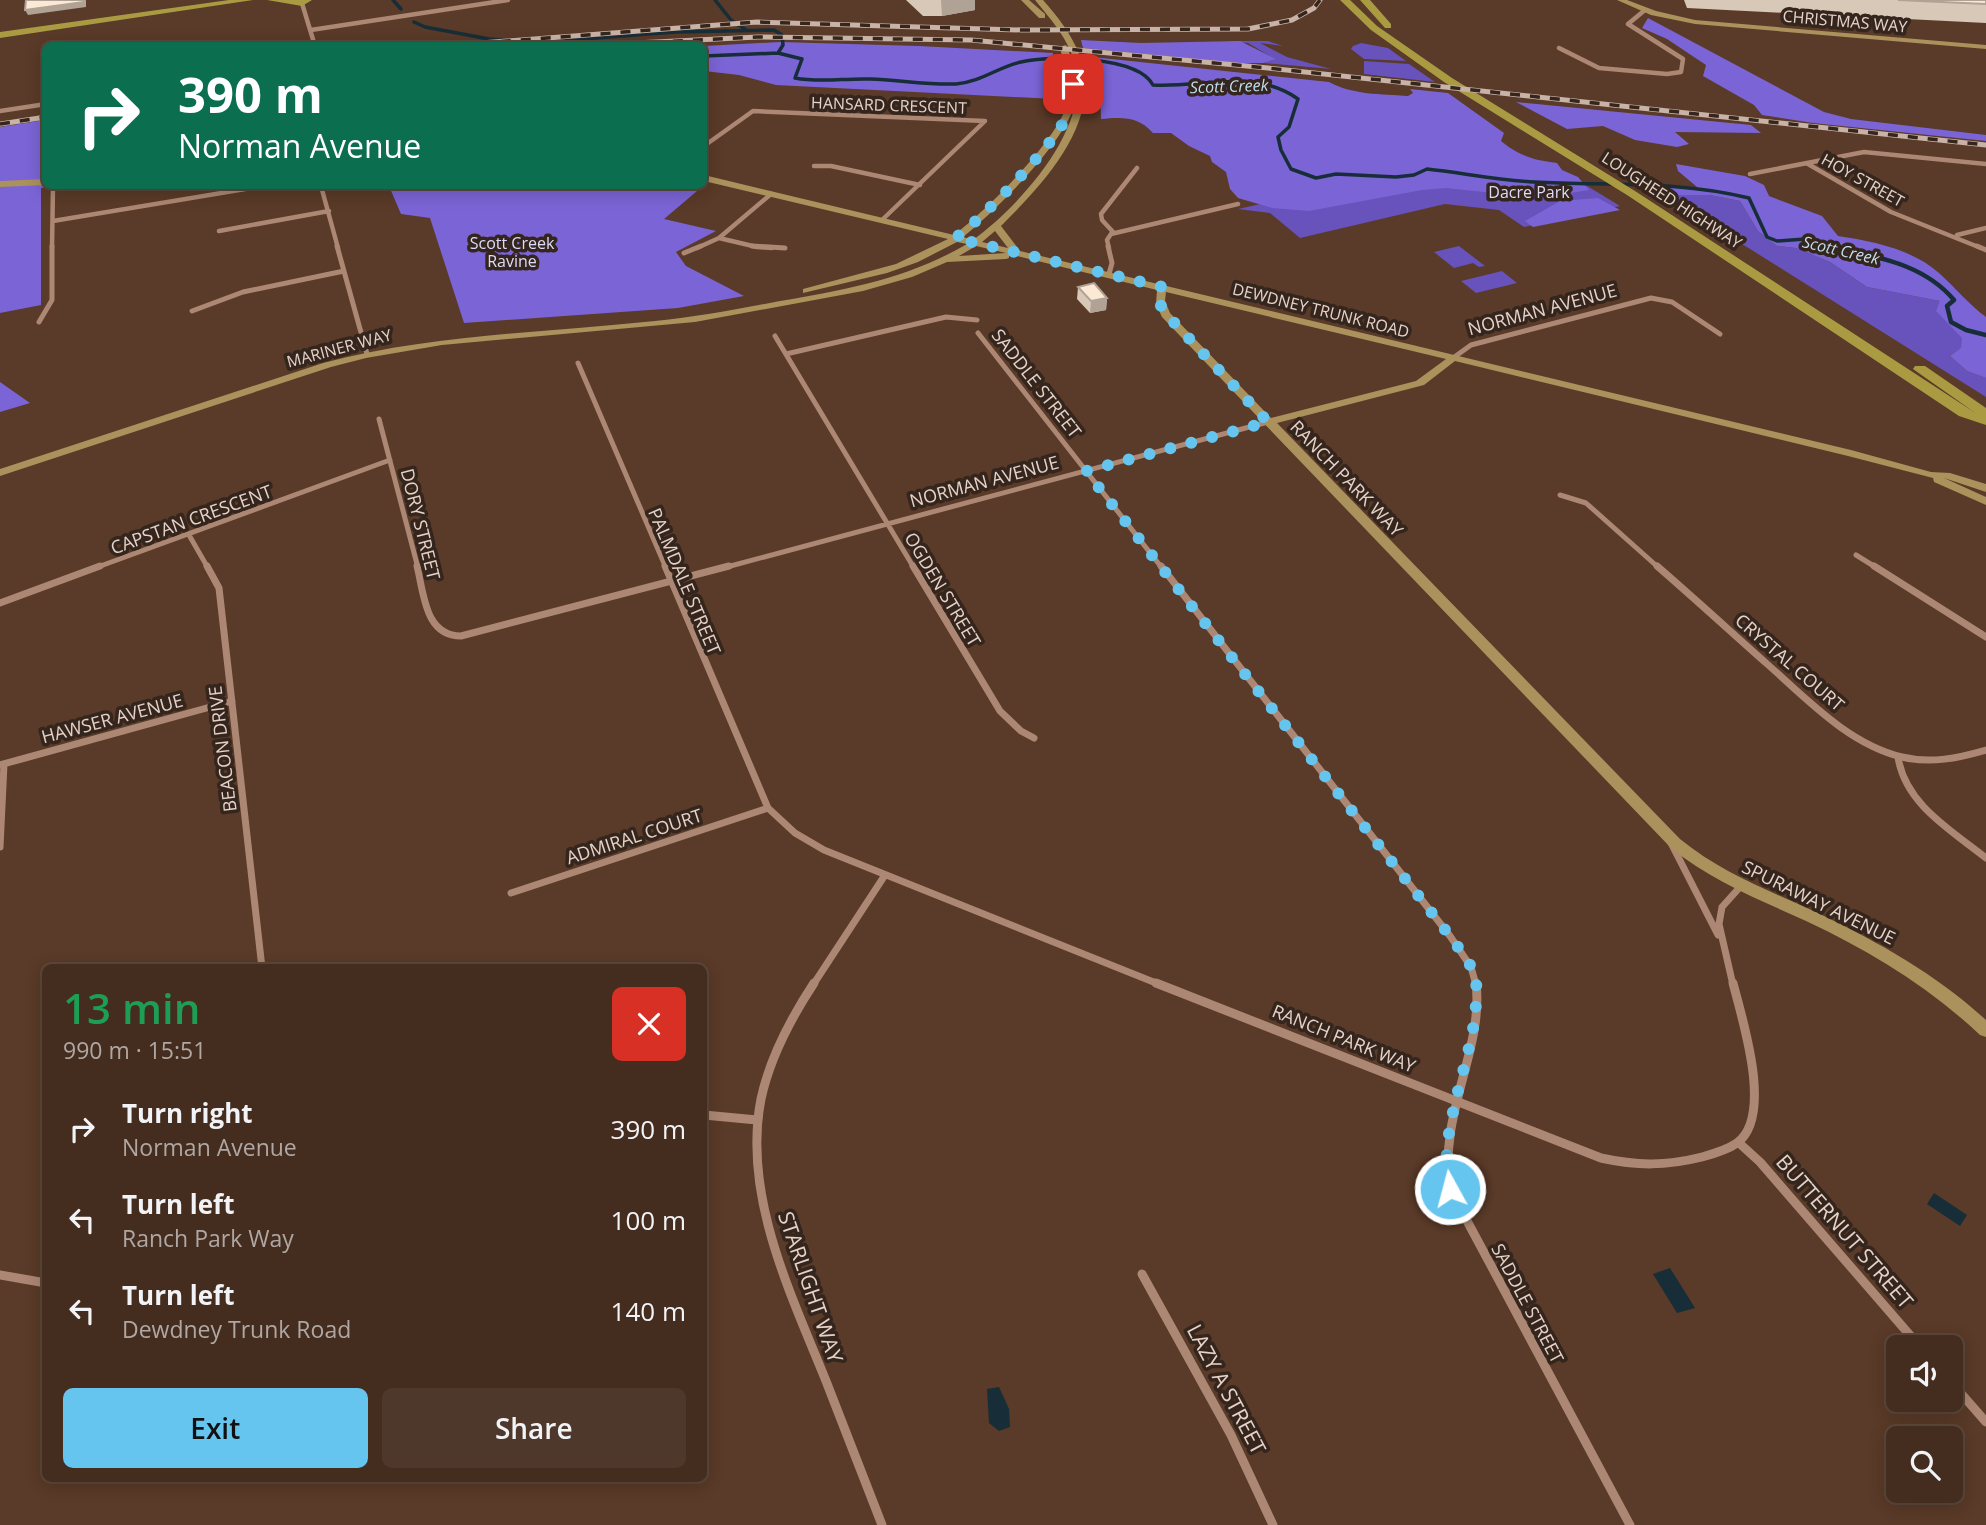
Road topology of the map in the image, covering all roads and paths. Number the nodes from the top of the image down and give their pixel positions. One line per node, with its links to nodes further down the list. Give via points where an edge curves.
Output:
1 (208, 0): 12 (main road)
2 (248, 0): 14 (main road)
3 (272, 0): 10 (main road)
4 (508, 0): 13 (street)
5 (1025, 0): 45 (main road, MARINER WAY, via 1049,24 1066,54 1073,84 1070,108 1052,139)
6 (1039, 0): 38 (main road, MARINER WAY, via 1063,28 1079,60 1080,108 1053,160)
7 (1345, 0): 69 (main road, LOUGHEED HIGHWAY, via 1374,28 1448,80 1631,193 1964,412)
8 (1365, 0): 67 (main road, LOUGHEED HIGHWAY, via 1404,39)
9 (1621, 0): 11 (main road, CHRISTMAS WAY)
10 (303, 1): 13 (street)
11 (1645, 10): 16 (main road, CHRISTMAS WAY, via 1710,23); 17 (street, via 1628,24 1683,59 1681,72 1599,68)
12 (0, 30)
13 (311, 30): 15 (street)
14 (0, 35)
15 (314, 42)
16 (1986, 47)
17 (1559, 48)
18 (42, 105): 19 (street)
19 (0, 111)
20 (707, 144): 29 (street, HANSARD CRESCENT, via 753,111 985,121)
21 (1806, 163): 22 (street, via 1878,152); 25 (street); 43 (street, HOY STREET, via 1891,212)
22 (1986, 164)
23 (814, 166): 29 (street)
24 (1137, 168): 42 (street, via 1101,214)
25 (1750, 174)
26 (707, 179): 33 (main road, DEWDNEY TRUNK ROAD)
27 (42, 182): 28 (main road)
28 (0, 184)
29 (920, 185): 36 (street, HANSARD CRESCENT)
30 (54, 189): 37 (street)
31 (246, 189): 37 (street)
32 (321, 189): 35 (street)
33 (771, 194): 36 (main road, DEWDNEY TRUNK ROAD); 44 (street)
34 (1238, 204): 42 (street)
35 (329, 211): 41 (street); 53 (street)
36 (882, 220): 39 (main road, DEWDNEY TRUNK ROAD)
37 (54, 221): 59 (street, via 52,300)
38 (996, 225): 46 (main road, MARINER WAY); 51 (main road)
39 (913, 228): 45 (main road, DEWDNEY TRUNK ROAD); 50 (main road)
40 (1986, 228): 43 (street)
41 (219, 231)
42 (1114, 233): 54 (street, via 1107,240 1112,263)
43 (1956, 236): 48 (street, HOY STREET)
44 (719, 238): 47 (street); 49 (street)
45 (955, 238): 46 (main road, DEWDNEY TRUNK ROAD); 50 (main road, MARINER WAY)
46 (974, 243): 51 (main road, DEWDNEY TRUNK ROAD); 52 (main road, MARINER WAY)
47 (785, 248)
48 (1986, 250)
49 (684, 253)
50 (928, 254): 57 (main road, MARINER WAY, via 878,273)
51 (1018, 255): 52 (main road); 54 (main road, DEWDNEY TRUNK ROAD)
52 (945, 260): 57 (main road, MARINER WAY, via 871,287)
53 (344, 271): 56 (street, via 243,292); 63 (street)
54 (1109, 274): 55 (main road, DEWDNEY TRUNK ROAD)
55 (1163, 287): 65 (main road, DEWDNEY TRUNK ROAD); 70 (main road, RANCH PARK WAY, via 1160,307)
56 (192, 311)
57 (700, 318): 63 (main road, MARINER WAY, via 449,340)
58 (977, 320): 64 (street, via 946,317)
59 (39, 322)
60 (978, 333): 72 (street, SADDLE STREET)
61 (1720, 334): 65 (street, NORMAN AVENUE, via 1672,302 1651,298 1471,345)
62 (775, 336): 64 (street, OGDEN STREET)
63 (367, 354): 73 (main road, MARINER WAY)
64 (786, 354): 78 (street, OGDEN STREET)
65 (1453, 358): 70 (main road, NORMAN AVENUE, via 1420,383); 74 (main road, DEWDNEY TRUNK ROAD)
66 (578, 363): 81 (street, PALMDALE STREET)
67 (1986, 414)
68 (379, 419): 71 (street, DORY STREET)
69 (1986, 421)
70 (1268, 422): 72 (street, NORMAN AVENUE); 91 (main road, RANCH PARK WAY)
71 (390, 460): 79 (street, CAPSTAN CRESCENT); 83 (street, DORY STREET, via 432,623)
72 (1086, 471): 78 (street, NORMAN AVENUE); 100 (street, SADDLE STREET, via 1470,966 1476,981 1476,1005)
73 (0, 473)
74 (1931, 475): 75 (main road, DEWDNEY TRUNK ROAD); 77 (main road, DEWDNEY TRUNK ROAD)
75 (1986, 488)
76 (1560, 495): 88 (street, CRYSTAL COURT, via 1586,503 1844,730)
77 (1986, 501)
78 (888, 525): 81 (street, NORMAN AVENUE); 86 (street, OGDEN STREET, via 1000,711)
79 (189, 535): 82 (street, CAPSTAN CRESCENT); 85 (street, BEACON DRIVE, via 219,588)
80 (1856, 555): 84 (street)
81 (670, 583): 83 (street, NORMAN AVENUE, via 473,635); 90 (street, PALMDALE STREET)
82 (0, 603)
83 (442, 634)
84 (1986, 637)
85 (232, 701): 89 (street, HAWSER AVENUE); 98 (street, BEACON DRIVE)
86 (1034, 738)
87 (1986, 750): 88 (street, via 1947,761)
88 (1898, 757): 93 (street, via 1909,791)
89 (2, 764): 92 (street)
90 (768, 808): 94 (street, RANCH PARK WAY, via 808,842); 96 (street, ADMIRAL COURT)
91 (1667, 836): 95 (main road, SPURAWAY AVENUE); 97 (street, RANCH PARK WAY)
92 (0, 847)
93 (1986, 858)
94 (885, 875): 100 (street, RANCH PARK WAY); 102 (street, STARLIGHT WAY, via 796,1012 772,1062)
95 (1740, 887): 97 (street, RANCH PARK WAY, via 1720,912); 99 (main road, SPURAWAY AVENUE, via 1889,956)
96 (510, 893)
97 (1725, 952): 103 (street, RANCH PARK WAY, via 1755,1075 1752,1117)
98 (262, 964)
99 (1986, 1030)
100 (1457, 1103): 103 (street, RANCH PARK WAY, via 1631,1165 1678,1163); 112 (street, SADDLE STREET, via 1445,1161 1455,1202)
101 (707, 1115): 102 (street)
102 (757, 1120): 110 (street, STARLIGHT WAY, via 758,1164 768,1223)
103 (1738, 1142): 107 (street, BUTTERNUT STREET)
104 (1142, 1274): 111 (street, LAZY A STREET, via 1231,1435)
105 (0, 1275): 106 (street)
106 (42, 1282)
107 (1910, 1335)
108 (1963, 1396): 109 (street)
109 (1986, 1422)
110 (882, 1525)
111 (1273, 1525)
112 (1630, 1525)

